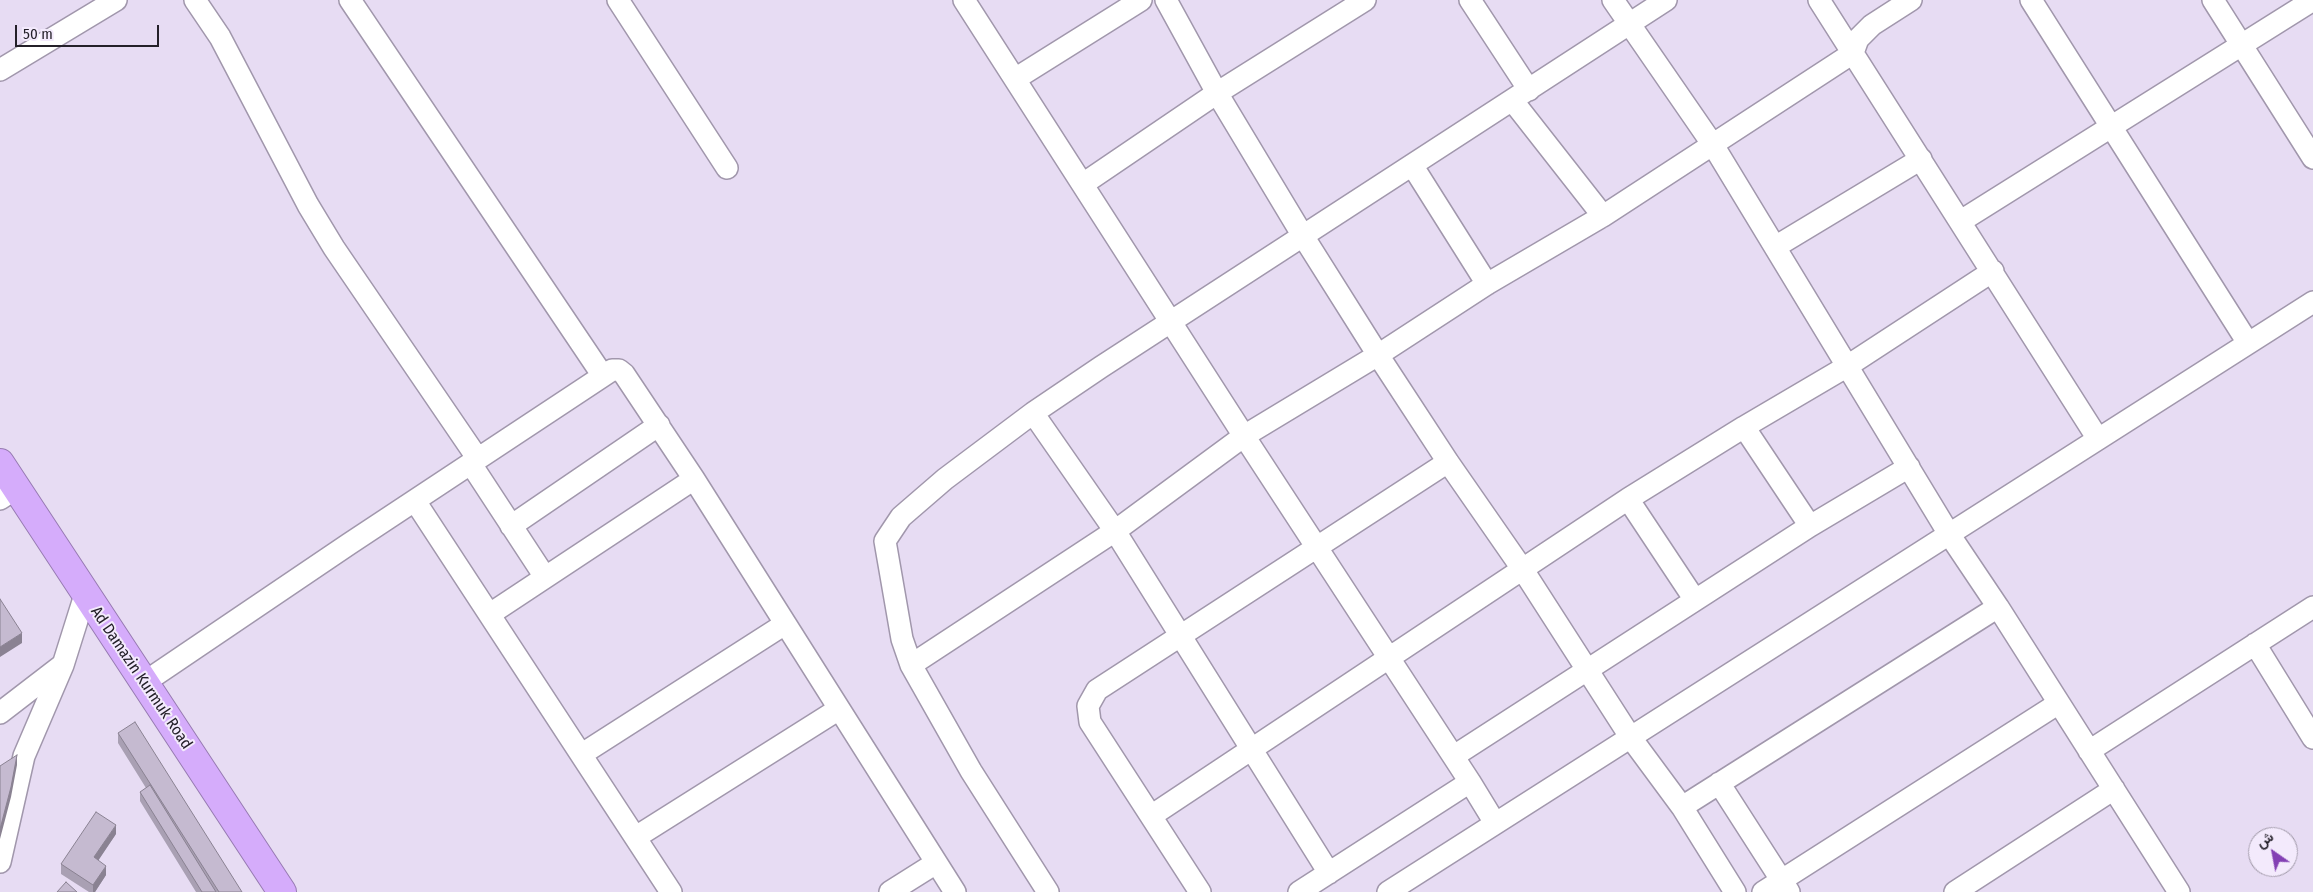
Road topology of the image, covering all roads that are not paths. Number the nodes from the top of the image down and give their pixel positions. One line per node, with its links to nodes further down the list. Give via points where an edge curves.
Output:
1 (116, 0): 20 (street)
2 (195, 0): 48 (street, via 220,37 334,248)
3 (350, 0): 42 (street)
4 (618, 0): 29 (street)
5 (964, 0): 21 (street)
6 (1141, 0): 21 (street)
7 (1166, 0): 22 (street)
8 (1365, 0): 22 (street)
9 (1470, 0): 23 (street)
10 (1613, 0): 17 (street)
11 (1666, 0): 17 (street)
12 (1820, 0): 19 (street)
13 (1912, 0): 19 (street, via 1872,25 1858,39)
14 (2031, 0): 24 (street)
15 (2213, 0): 18 (street)
16 (2313, 0): 18 (street)
17 (1629, 24): 23 (street); 25 (street)
18 (2242, 45): 24 (street); 26 (street)
19 (1853, 53): 25 (street); 27 (street)
20 (0, 70)
21 (1015, 79): 30 (street)
22 (1217, 93): 30 (street); 33 (street)
23 (1520, 95): 28 (street); 31 (street)
24 (2110, 126): 32 (street); 39 (street)
25 (1713, 145): 31 (street); 34 (street)
26 (2313, 158)
27 (1921, 159): 32 (street); 34 (street)
28 (1412, 165): 33 (street); 36 (street)
29 (727, 168)
30 (1083, 184): 38 (street)
31 (1603, 216): 36 (street)
32 (1961, 221): 35 (street)
33 (1303, 236): 38 (street); 40 (street)
34 (1775, 247): 41 (street)
35 (1993, 271): 41 (street); 47 (street)
36 (1487, 284): 40 (street)
37 (2313, 302): 39 (street)
38 (1172, 321): 43 (street); 46 (street)
39 (2248, 343): 47 (street)
40 (1378, 355): 46 (street); 49 (street)
41 (1846, 367): 45 (street); 51 (street)
42 (603, 376): 44 (street, via 616,370 624,374); 48 (street)
43 (1033, 414): 58 (street); 73 (street, via 901,517 885,541 902,639)
44 (658, 425): 52 (street); 56 (street)
45 (1744, 427): 54 (street); 57 (street)
46 (1244, 436): 58 (street); 60 (street)
47 (2098, 439): 59 (street)
48 (475, 461): 55 (street); 56 (street)
49 (1448, 462): 60 (street); 61 (street)
50 (0, 463): 53 (highway, Ad Damazin Kurmuk Road)
51 (1909, 467): 57 (street); 59 (street)
52 (694, 479): 62 (street); 68 (street)
53 (8, 494): 63 (highway, Ad Damazin Kurmuk Road)
54 (1628, 499): 61 (street); 64 (street)
55 (415, 501): 67 (street); 75 (street)
56 (511, 526): 62 (street)
57 (1810, 526): 64 (street)
58 (1116, 531): 69 (street); 73 (street)
59 (1949, 534): 65 (street); 79 (street)
60 (1318, 546): 69 (street); 71 (street)
61 (1522, 570): 71 (street); 74 (street)
62 (545, 577): 67 (street)
63 (85, 595): 72 (street); 75 (highway, Ad Damazin Kurmuk Road)
64 (1695, 600): 74 (street)
65 (1998, 607): 76 (street); 86 (street)
66 (2313, 607): 70 (street)
67 (490, 614): 83 (street)
68 (785, 624): 77 (street); 83 (street)
69 (1181, 636): 81 (street); 89 (street, via 1097,690 1088,706 1090,722)
70 (2255, 644): 80 (street); 82 (street)
71 (1390, 659): 81 (street); 84 (street)
72 (63, 665): 78 (street); 92 (street, via 24,756)
73 (911, 665): 100 (street, via 971,771)
74 (1588, 670): 79 (street); 84 (street)
75 (145, 682): 96 (highway, Ad Damazin Kurmuk Road)
76 (2059, 704): 82 (street); 95 (street)
77 (839, 709): 91 (street); 93 (street)
78 (0, 713)
79 (1631, 738): 88 (street); 90 (street)
80 (2313, 738)
81 (1252, 749): 89 (street); 94 (street)
82 (2090, 751): 87 (street)
83 (582, 754): 91 (street)
84 (1454, 756): 85 (street)
85 (1470, 782): 90 (street); 94 (street)
86 (1720, 782): 88 (street); 95 (street)
87 (2114, 789): 106 (street); 107 (street)
88 (1682, 807): 104 (street)
89 (1151, 816): 101 (street)
90 (1495, 823): 103 (street)
91 (636, 837): 97 (street)
92 (0, 862)
93 (936, 863): 98 (street); 99 (street)
94 (1330, 873): 102 (street)
95 (1785, 886): 105 (street)
96 (282, 892)
97 (672, 892)
98 (890, 892)
99 (954, 892)
100 (1048, 892)
101 (1200, 892)
102 (1299, 892)
103 (1388, 892)
104 (1735, 892)
105 (1763, 892)
106 (1955, 892)
107 (2179, 892)

